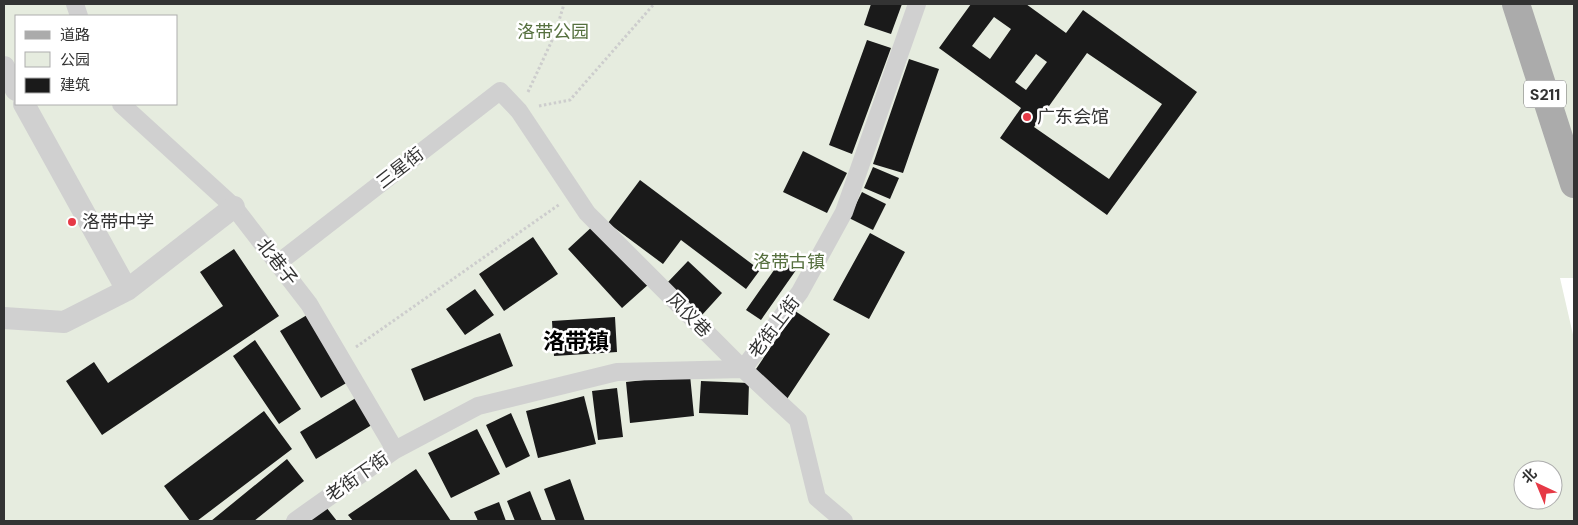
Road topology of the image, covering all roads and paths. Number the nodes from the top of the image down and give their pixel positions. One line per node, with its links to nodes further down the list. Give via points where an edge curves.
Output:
1 (564, 4): 9 (path, via 556,34)
2 (654, 4): 9 (path, via 570,100)
3 (917, 4): 17 (street, 老街上街, via 844,212 800,292)
4 (1516, 4): 10 (main road, S211)
5 (4, 68): 6 (street)
6 (15, 88)
7 (25, 105): 14 (street)
8 (122, 105): 12 (street, 北巷子)
9 (519, 111): 11 (street, 风仪巷); 13 (street, 三星街, via 500,91)
10 (1574, 184)
11 (574, 194): 16 (path); 17 (street, 风仪巷, via 587,213)
12 (234, 207): 13 (street, 北巷子); 14 (street)
13 (278, 263): 16 (street, 北巷子, via 309,304)
14 (127, 290): 15 (street, via 64,322)
15 (4, 318)
16 (341, 358): 18 (street, 北巷子)
17 (742, 369): 18 (street, 老街上街, via 617,372 478,406); 20 (street, 风仪巷, via 798,420 817,498)
18 (394, 450): 19 (street, 老街下街)
19 (295, 521)
20 (844, 521)

